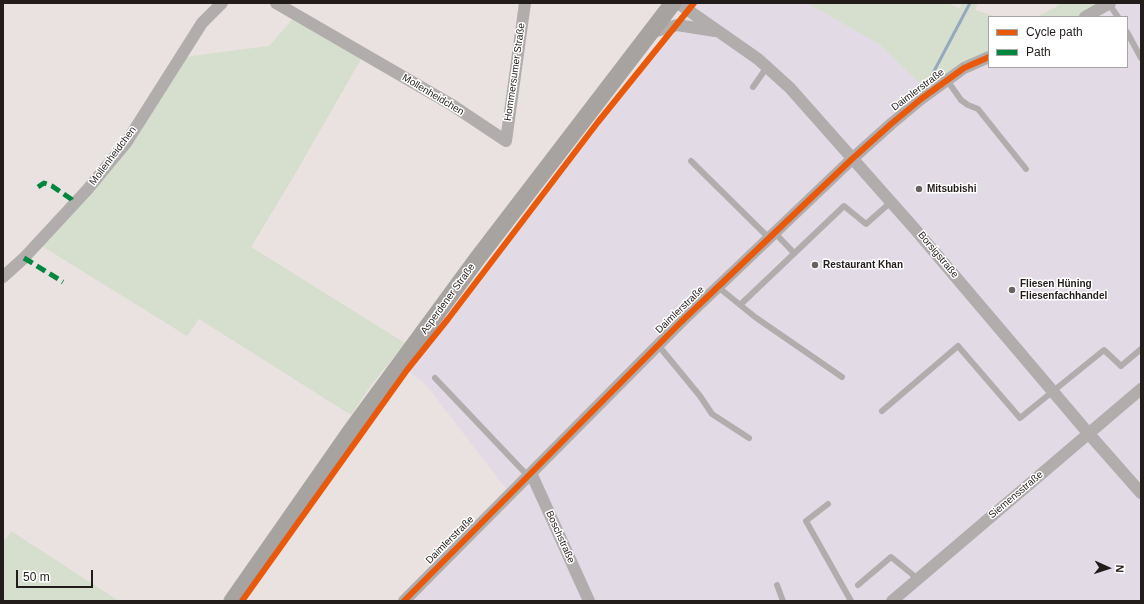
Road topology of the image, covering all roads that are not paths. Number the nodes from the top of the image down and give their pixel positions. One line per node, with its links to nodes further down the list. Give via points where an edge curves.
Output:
1 (222, 3): 24 (street, Mollenheidchen, via 202,23 121,149 87,190)
2 (276, 3): 17 (street, Mollenheidchen, via 452,105)
3 (525, 3): 17 (street, Hommersumer Straße)
4 (673, 3): 10 (main road, Asperdener Straße)
5 (678, 3): 9 (street, Borsigstraße)
6 (1110, 3): 7 (street); 8 (lane)
7 (1087, 16)
8 (1117, 16)
9 (720, 32): 10 (street, Borsigstraße, via 677,25); 14 (street, Borsigstraße)
10 (650, 33): 42 (main road, Asperdener Straße, via 477,259 350,432)
11 (1128, 34): 13 (lane)
12 (988, 57): 15 (street, Daimlerstraße, via 964,68)
13 (1141, 58)
14 (767, 67): 16 (lane); 18 (street, Borsigstraße, via 790,88)
15 (947, 80): 18 (street, Daimlerstraße, via 921,99); 20 (lane, via 961,100 978,109)
16 (753, 87)
17 (506, 141)
18 (852, 159): 21 (street, Borsigstraße); 22 (street, Daimlerstraße)
19 (691, 160): 22 (lane)
20 (1026, 170)
21 (891, 202): 23 (lane, via 866,224 844,206); 32 (street, Borsigstraße)
22 (772, 235): 23 (lane); 25 (street, Daimlerstraße)
23 (794, 253): 26 (lane)
24 (3, 277)
25 (718, 287): 26 (lane); 27 (street, Daimlerstraße)
26 (740, 305): 29 (lane)
27 (658, 345): 35 (lane, via 712,414); 36 (street, Daimlerstraße)
28 (1141, 349): 32 (lane, via 1121,366 1104,350)
29 (842, 377)
30 (435, 378): 36 (lane)
31 (1141, 389): 34 (street, Siemensstraße)
32 (1053, 391): 33 (lane, via 1020,418 958,346); 34 (street, Borsigstraße)
33 (882, 411)
34 (1089, 434): 37 (street, Borsigstraße); 39 (street, Siemensstraße)
35 (749, 438)
36 (530, 475): 43 (street, Daimlerstraße); 44 (street, Boschstraße)
37 (1141, 493)
38 (828, 504): 46 (lane, via 806,521)
39 (918, 579): 41 (lane, via 890,557); 47 (street, Siemensstraße)
40 (777, 585): 45 (lane)
41 (858, 585)
42 (232, 601)
43 (404, 601)
44 (589, 601)
45 (783, 601)
46 (851, 601)
47 (892, 601)

